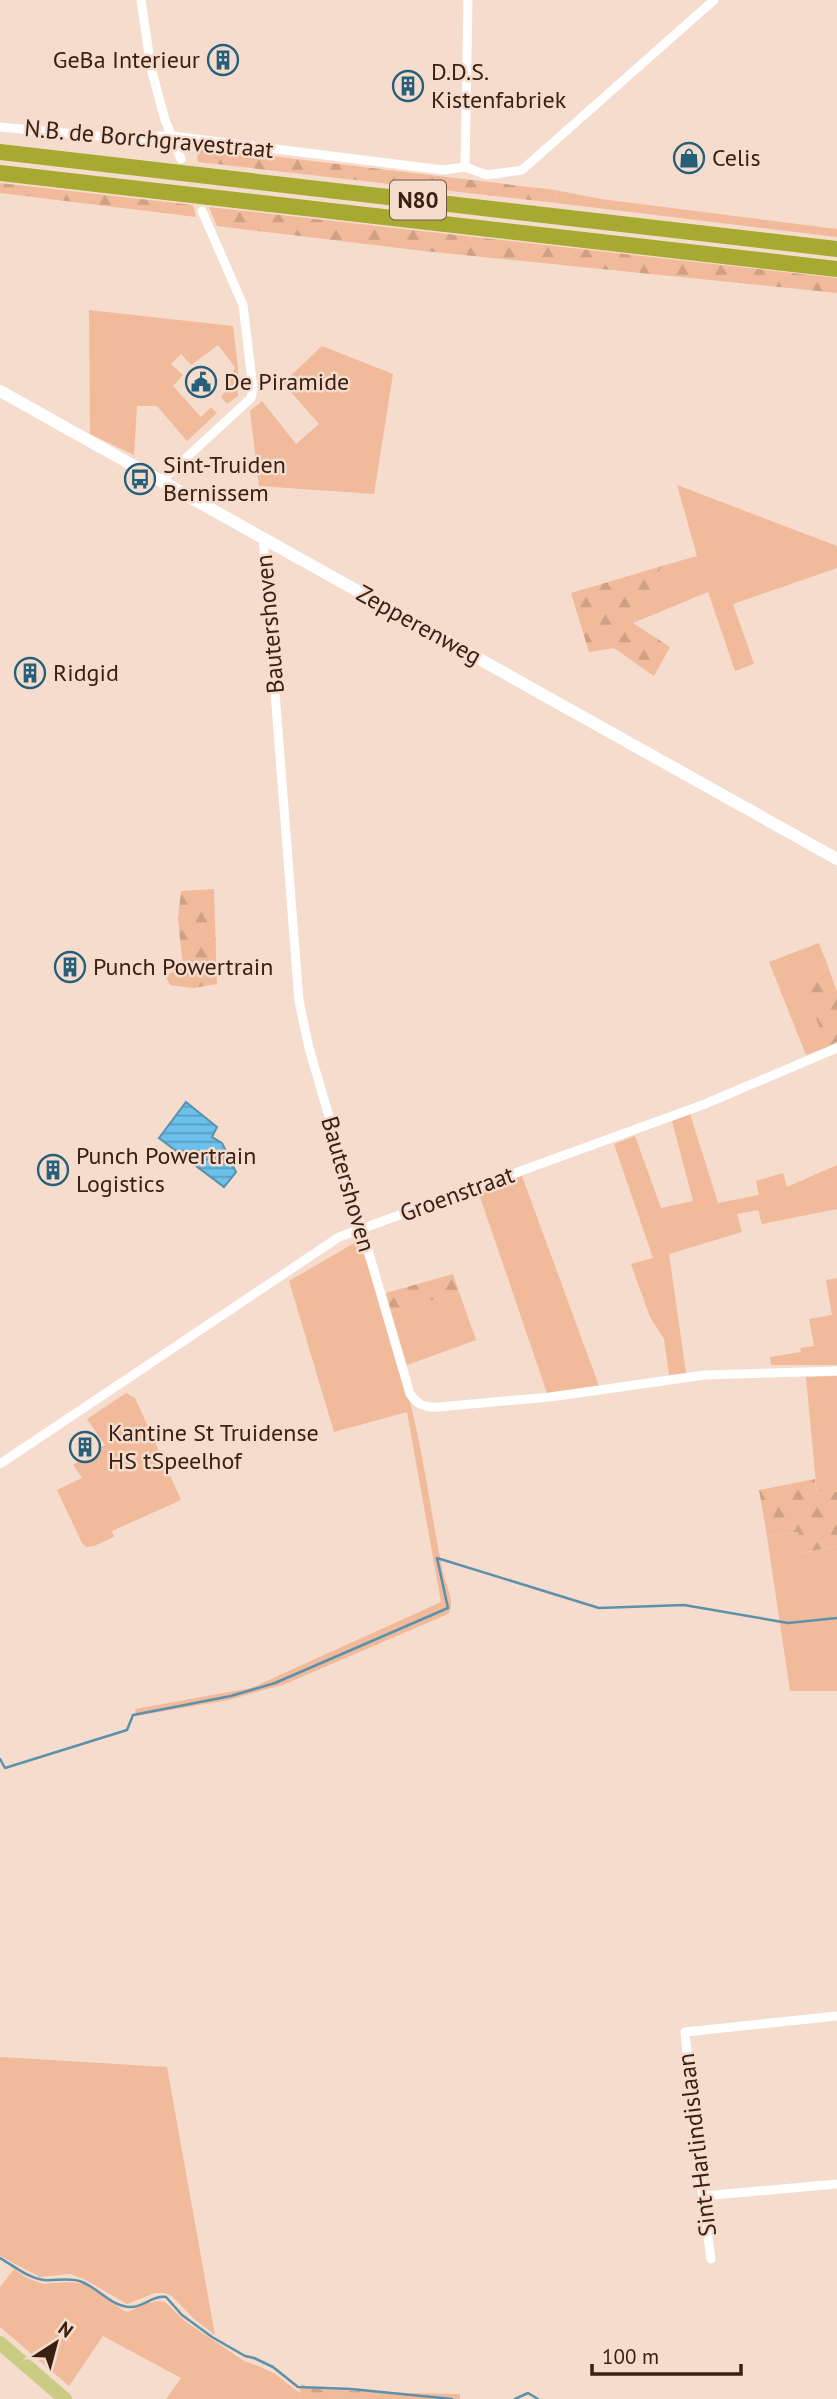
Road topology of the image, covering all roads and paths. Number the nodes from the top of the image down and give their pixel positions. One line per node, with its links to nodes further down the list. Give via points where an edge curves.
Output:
1 (141, 0): 5 (street, via 151,68)
2 (468, 0): 8 (street)
3 (714, 0): 8 (street, N.B. de Borchgravestraat, via 522,170 487,175)
4 (0, 127): 5 (street, N.B. de Borchgravestraat, via 141,140)
5 (172, 136): 7 (street); 8 (street, N.B. de Borchgravestraat, via 443,170)
6 (0, 152): 11 (highway, N80)
7 (181, 159)
8 (465, 167)
9 (0, 173): 12 (highway, N80)
10 (202, 211): 14 (street, via 243,305 253,389 246,405)
11 (837, 249)
12 (837, 270)
13 (0, 391): 14 (street, Zepperenweg)
14 (161, 481): 15 (street, Zepperenweg)
15 (262, 538): 16 (street, Zepperenweg); 18 (street, Bautershoven, via 299,1001)
16 (837, 859)
17 (837, 1048): 18 (street, Groenstraat, via 705,1104)
18 (362, 1228): 19 (street, Bautershoven, via 410,1394 427,1408 550,1397 705,1375); 20 (street, Groenstraat, via 301,1261)
19 (837, 1371)
20 (1, 1461)
21 (837, 2016): 23 (street, Sint-Harlindislaan, via 684,2032)
22 (837, 2184): 23 (street)
23 (703, 2196): 24 (street, Sint-Harlindislaan)
24 (711, 2259)
25 (0, 2343): 26 (main road)
26 (65, 2399)

